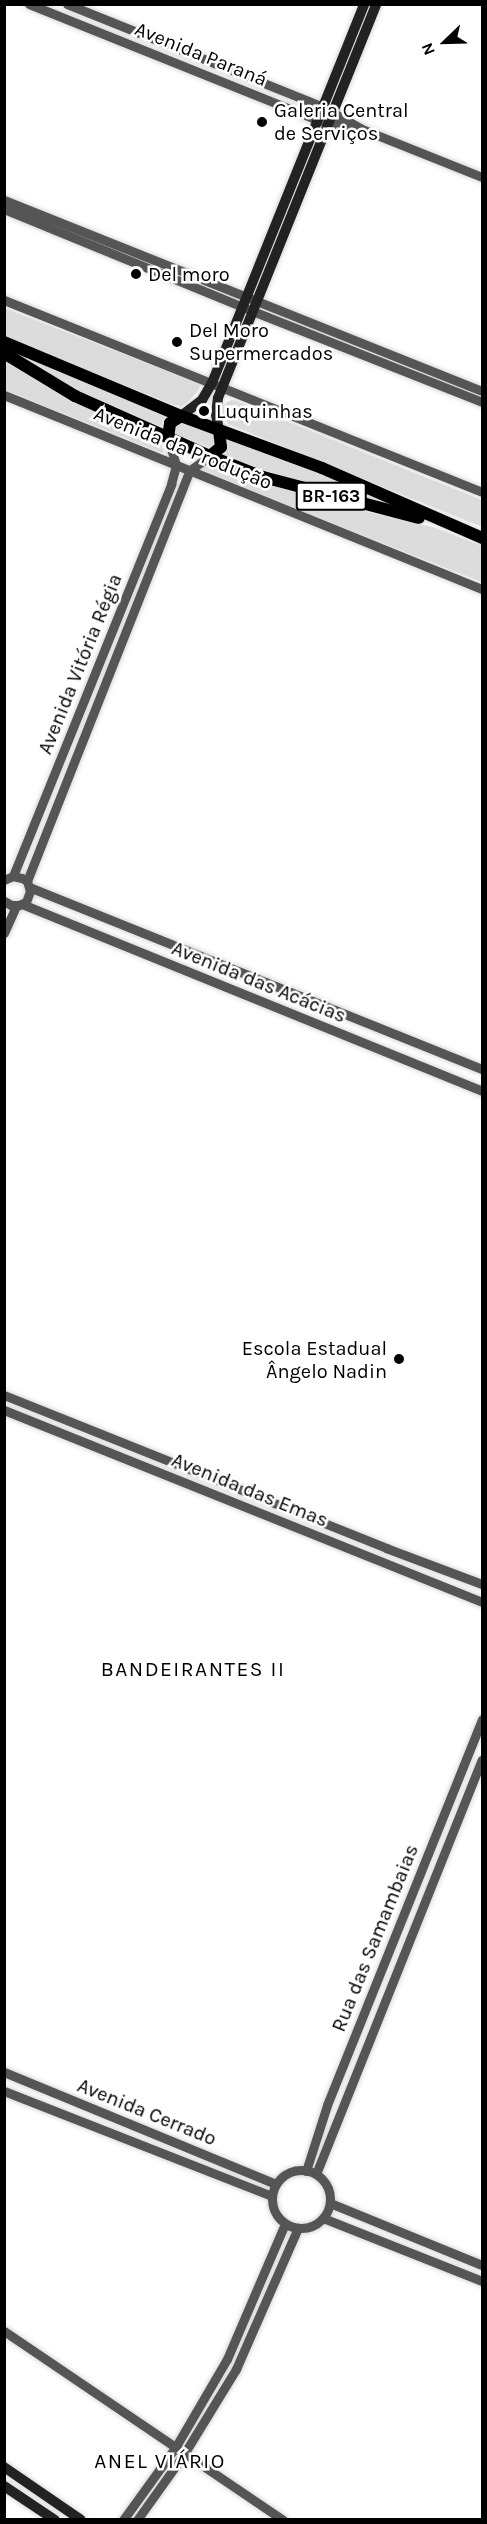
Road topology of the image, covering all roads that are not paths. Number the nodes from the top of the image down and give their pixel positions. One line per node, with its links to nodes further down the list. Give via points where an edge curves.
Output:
1 (29, 4): 7 (street, Avenida Paraná)
2 (67, 4): 5 (street, Avenida Paraná)
3 (364, 4): 5 (main road)
4 (376, 4): 6 (main road)
5 (323, 107): 6 (street, Avenida Paraná); 7 (main road)
6 (335, 113): 8 (main road); 9 (street, Avenida Paraná)
7 (317, 120): 8 (street, Avenida Paraná); 13 (main road)
8 (330, 124): 9 (street, Avenida Paraná); 15 (main road)
9 (362, 129): 10 (street, Avenida Paraná)
10 (483, 177)
11 (4, 200): 13 (street)
12 (4, 209): 16 (street)
13 (248, 296): 15 (street); 16 (main road)
14 (4, 300): 20 (street)
15 (259, 300): 17 (main road); 21 (street)
16 (243, 307): 17 (street); 20 (main road)
17 (255, 312): 20 (main road); 23 (street)
18 (4, 342): 24 (highway, BR-163)
19 (4, 353): 26 (highway, BR-163, via 75,396)
20 (217, 386): 24 (main road); 25 (main road); 30 (street)
21 (483, 391)
22 (4, 395): 28 (street, Avenida da Produção)
23 (483, 402)
24 (181, 416): 25 (highway, BR-163); 26 (highway, via 170,423)
25 (219, 430): 27 (highway, via 221,447); 31 (highway, BR-163, via 322,468)
26 (168, 438): 27 (highway, BR-163); 28 (street)
27 (210, 456): 29 (street); 31 (highway, BR-163, via 262,477)
28 (176, 465): 29 (street, Avenida da Produção); 34 (street, Avenida Vitória Régia, via 167,495)
29 (189, 471): 33 (street, Avenida da Produção); 35 (street, Avenida Vitória Régia)
30 (483, 492)
31 (455, 528): 32 (highway, BR-163)
32 (483, 538)
33 (483, 589)
34 (7, 878): 35 (street, Avenida das Acácias)
35 (28, 884): 37 (street, Avenida Vitória Régia, via 28,898); 39 (street, Avenida das Acácias)
36 (4, 901): 37 (street, Avenida das Acácias)
37 (19, 905): 38 (street); 40 (street, Avenida das Acácias)
38 (4, 933)
39 (483, 1069)
40 (483, 1091)
41 (4, 1395): 43 (street, Avenida das Emas)
42 (4, 1410): 44 (street, Avenida das Emas)
43 (483, 1584)
44 (483, 1602)
45 (483, 1719): 49 (street, Rua das Samambaias, via 327,2105)
46 (483, 1760): 50 (street, Rua das Samambaias)
47 (4, 2072): 51 (street, Avenida Cerrado)
48 (4, 2091): 52 (street, Avenida Cerrado)
49 (306, 2171): 50 (street); 51 (street, via 289,2173)
50 (316, 2174): 53 (street, via 328,2190)
51 (276, 2184): 52 (street)
52 (272, 2196): 55 (street, via 275,2212)
53 (330, 2203): 54 (street); 57 (street)
54 (323, 2218): 56 (street, via 312,2226); 58 (street)
55 (285, 2224): 56 (street); 60 (street, via 227,2359)
56 (298, 2228): 60 (street, via 240,2361)
57 (483, 2265)
58 (483, 2281)
59 (4, 2331): 60 (street)
60 (180, 2451): 65 (street); 66 (street); 67 (street)
61 (4, 2467): 64 (main road)
62 (4, 2486): 63 (main road)
63 (55, 2520)
64 (81, 2520)
65 (123, 2520)
66 (137, 2520)
67 (283, 2520)

